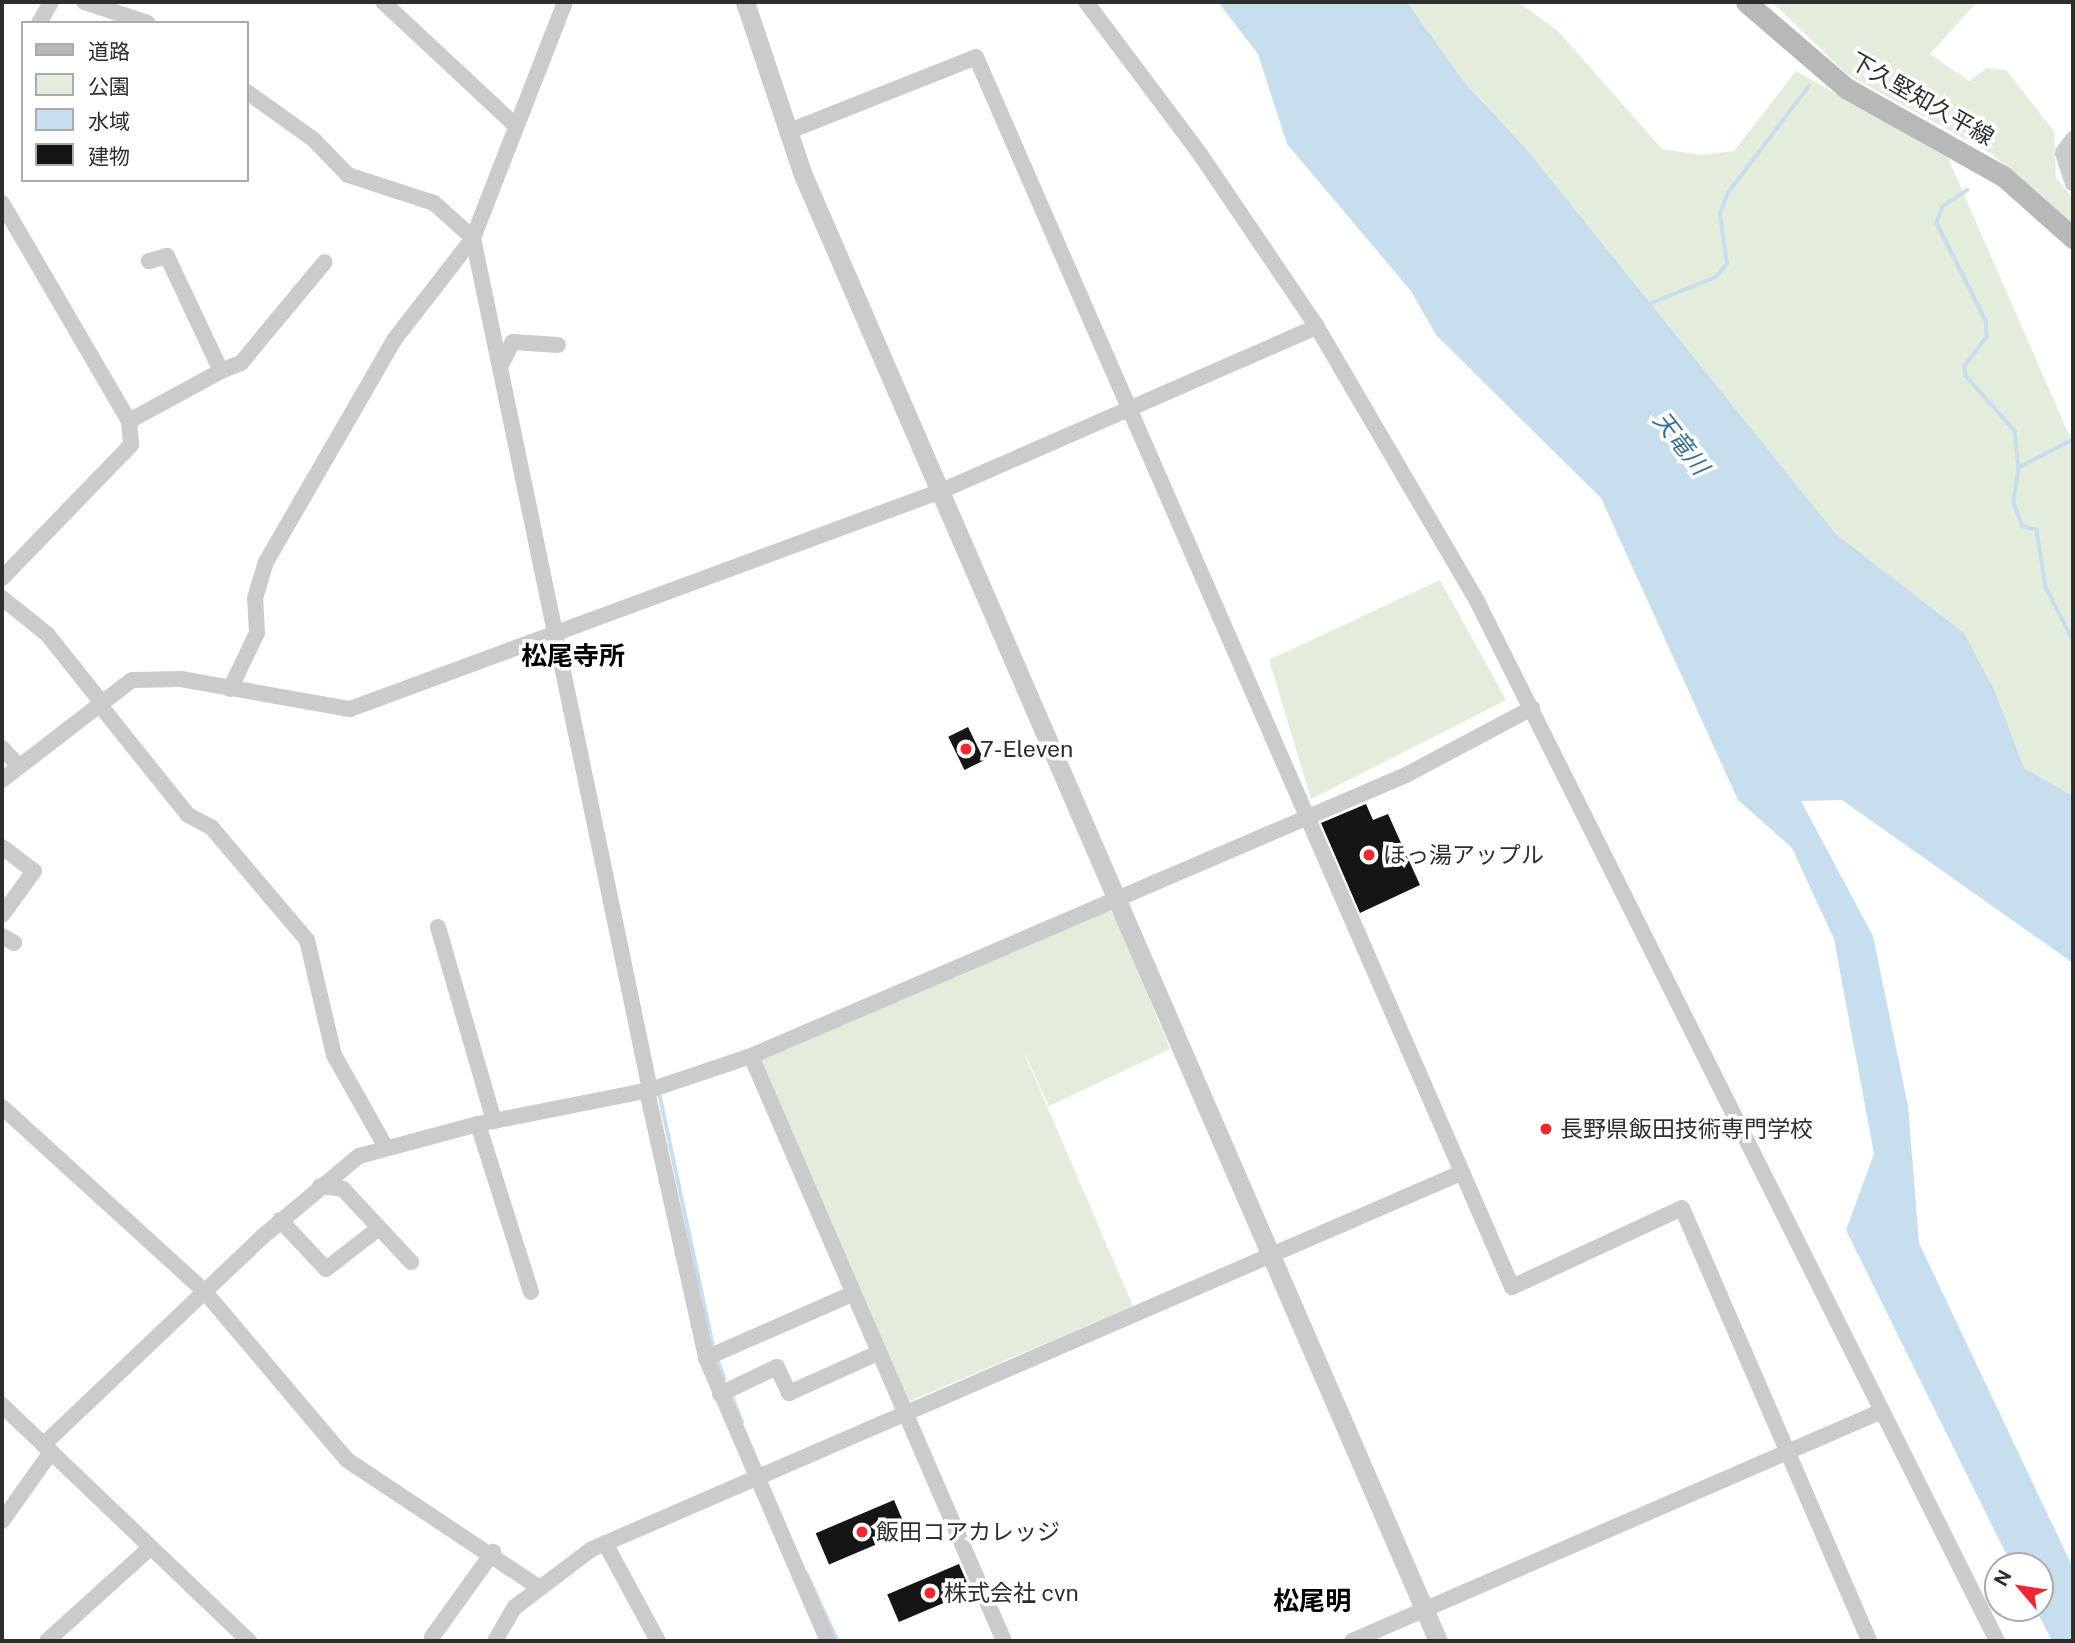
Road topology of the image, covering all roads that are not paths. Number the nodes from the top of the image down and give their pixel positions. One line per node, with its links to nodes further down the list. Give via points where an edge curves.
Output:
1 (51, 2): 8 (street)
2 (84, 2): 9 (street)
3 (383, 2): 11 (street)
4 (565, 2): 11 (street)
5 (745, 2): 12 (street)
6 (1086, 2): 20 (street, via 1200,154)
7 (1746, 2): 17 (main road, 下久堅知久平線, via 1846,88 2003,176)
8 (40, 21)
9 (142, 21)
10 (248, 93): 16 (street, via 313,139 348,176 434,203)
11 (516, 126): 16 (street)
12 (787, 132): 24 (street, via 976,57); 26 (street)
13 (2073, 139): 14 (street, via 2063,153)
14 (2073, 183)
15 (2, 202): 25 (street)
16 (473, 238): 22 (street); 30 (street, via 394,340 266,562 256,594 257,633)
17 (2073, 238)
18 (149, 261): 23 (street, via 167,256)
19 (325, 262): 23 (street, via 241,363)
20 (1317, 327): 24 (street); 32 (street, via 1478,603)
21 (558, 345): 22 (street, via 513,342)
22 (500, 367): 29 (street)
23 (221, 371): 25 (street)
24 (1132, 409): 26 (street); 36 (street)
25 (129, 421): 27 (street, via 131,446)
26 (941, 491): 29 (street); 38 (street)
27 (2, 578)
28 (2, 598): 31 (street, via 47,634)
29 (555, 632): 30 (street, via 350,709); 42 (street)
30 (230, 689): 31 (street, via 142,678 125,683)
31 (100, 703): 34 (street); 45 (street, via 188,816 212,828 307,940 334,1055)
32 (1532, 708): 36 (street, via 1406,775); 59 (street)
33 (2, 748): 34 (street)
34 (18, 765): 35 (street)
35 (2, 780)
36 (1305, 818): 38 (street); 46 (street)
37 (2, 847): 39 (street, via 34,871)
38 (1116, 898): 41 (street); 50 (street)
39 (2, 915)
40 (438, 927): 44 (street)
41 (751, 1056): 42 (street); 54 (street)
42 (648, 1091): 44 (street); 56 (street)
43 (2, 1107): 52 (street)
44 (486, 1123): 45 (street); 53 (street)
45 (386, 1146): 47 (street, via 359,1156)
46 (1461, 1173): 50 (street); 62 (street, via 1512,1287 1682,1208)
47 (320, 1186): 48 (street); 49 (street, via 343,1189)
48 (281, 1220): 49 (street, via 326,1269); 52 (street)
49 (379, 1228): 51 (street)
50 (1271, 1256): 60 (street); 69 (street)
51 (411, 1262)
52 (205, 1292): 61 (street); 67 (street, via 347,1460)
53 (531, 1292)
54 (852, 1294): 55 (street); 56 (street)
55 (878, 1353): 57 (street, via 789,1393 778,1367); 60 (street)
56 (706, 1358): 57 (street)
57 (720, 1394): 63 (street)
58 (2, 1405): 61 (street)
59 (1882, 1412): 62 (street); 80 (street)
60 (904, 1413): 63 (street); 76 (street)
61 (47, 1449): 64 (street); 66 (street)
62 (1788, 1454): 69 (street); 79 (street)
63 (761, 1476): 65 (street); 75 (street)
64 (2, 1521)
65 (605, 1543): 68 (street); 74 (street)
66 (150, 1548): 71 (street); 72 (street)
67 (493, 1552): 68 (street); 70 (street)
68 (538, 1587): 73 (street, via 515,1607)
69 (1425, 1609): 77 (street); 78 (street)
70 (432, 1637)
71 (49, 1641)
72 (249, 1641)
73 (495, 1641)
74 (658, 1641)
75 (828, 1641)
76 (1004, 1641)
77 (1352, 1641)
78 (1438, 1641)
79 (1869, 1641)
80 (1997, 1641)

